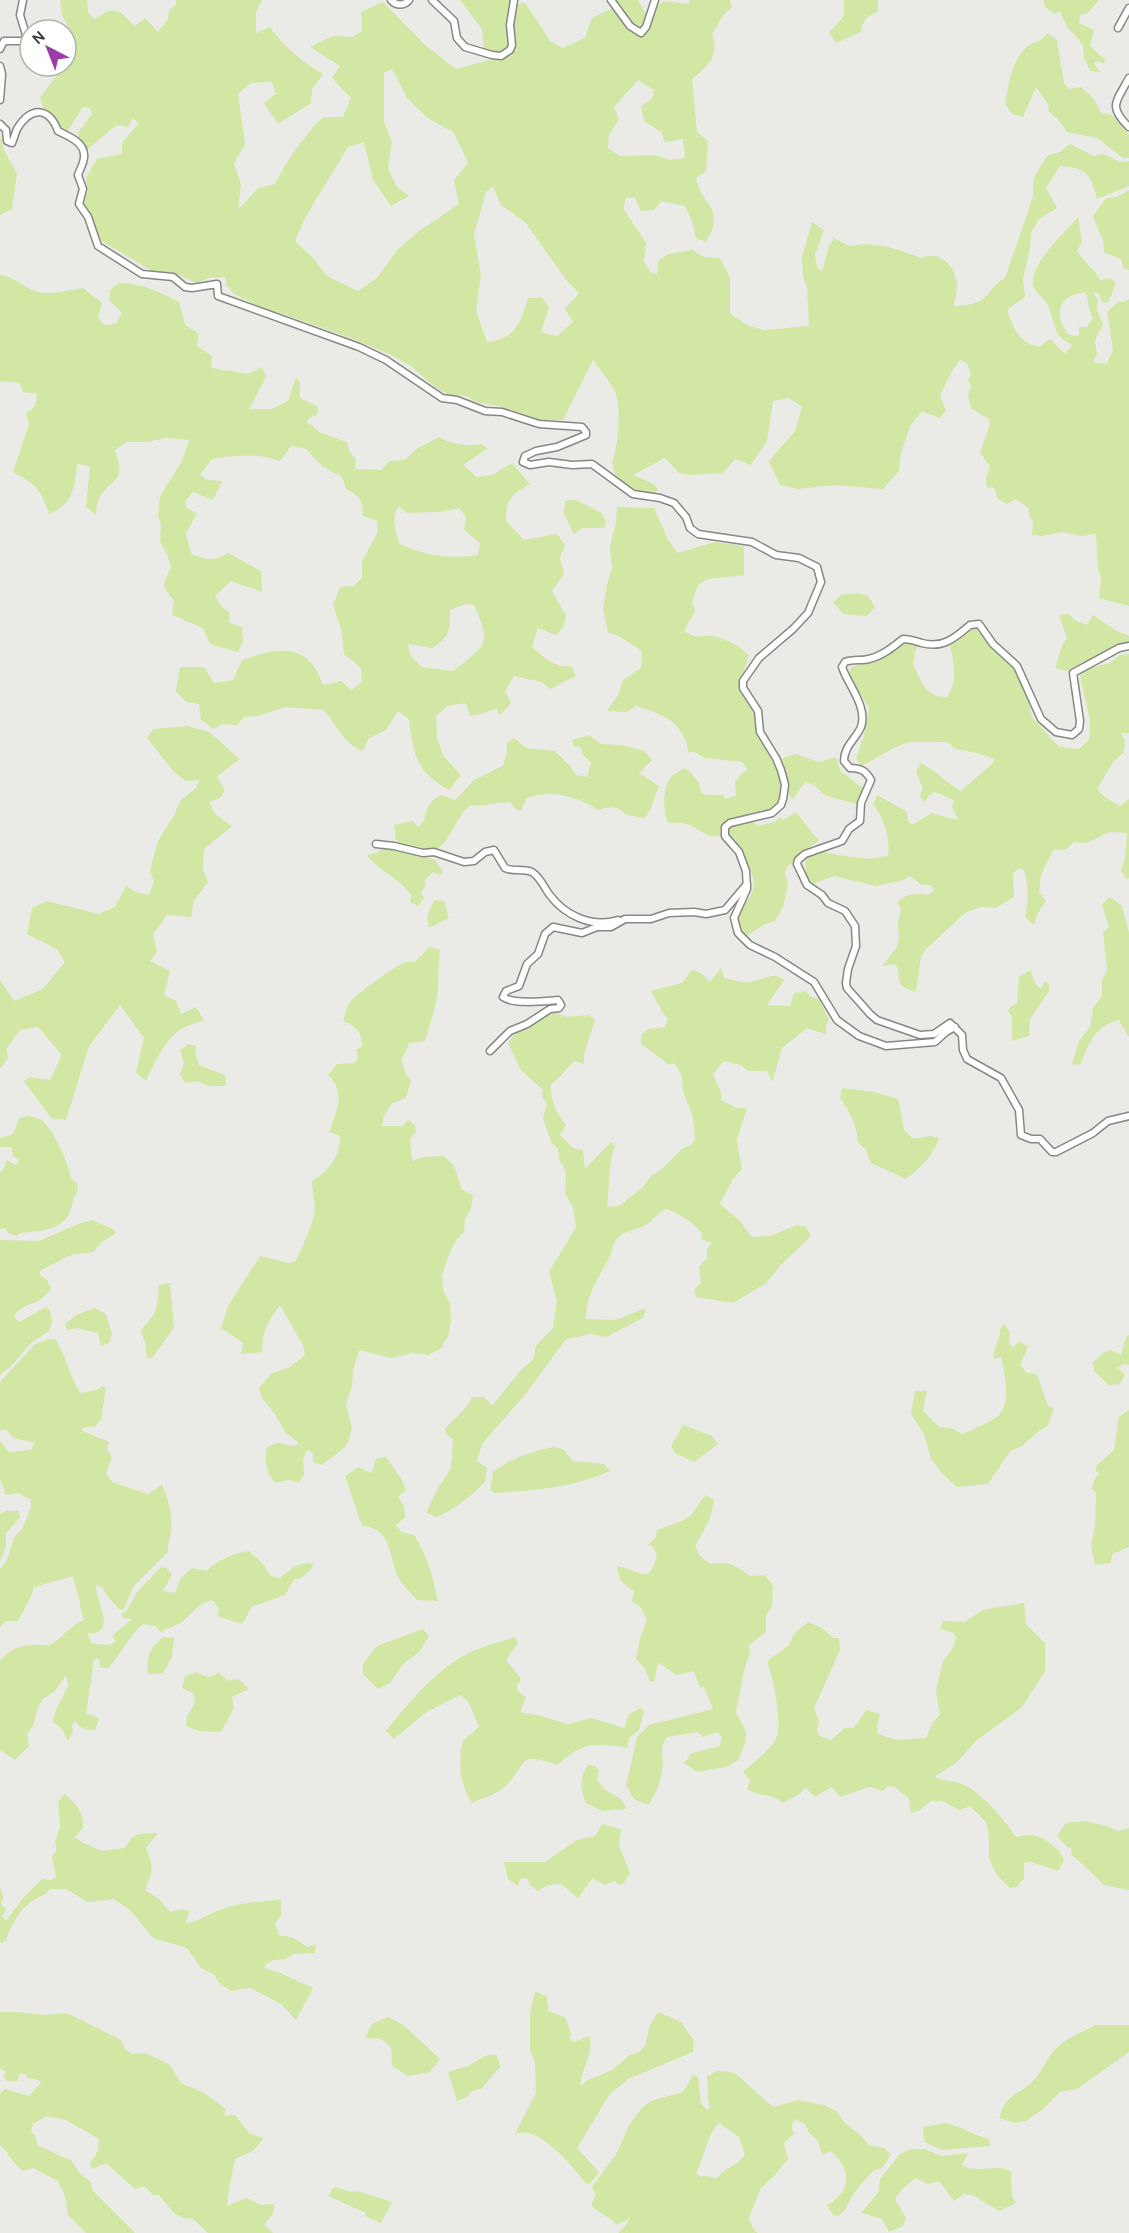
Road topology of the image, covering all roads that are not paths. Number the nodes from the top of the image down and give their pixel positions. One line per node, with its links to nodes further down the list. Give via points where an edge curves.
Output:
1 (22, 0): 10 (street, via 20,15 27,38 4,41)
2 (391, 0): 3 (street, via 403,5)
3 (409, 0)
4 (432, 0): 5 (street, via 453,21 457,38 465,47 501,56 512,45)
5 (514, 0)
6 (611, 0): 7 (street, via 640,33)
7 (655, 0)
8 (1129, 8): 9 (street)
9 (1118, 28)
10 (0, 49)
11 (0, 66): 13 (street)
12 (1129, 78): 15 (street, via 1115,109)
13 (0, 100)
14 (0, 123): 18 (street, via 6,130 7,141 12,143 27,117 42,112 53,119 58,131 74,139 85,158 78,175 83,189 79,204 98,246 142,274 173,277 192,288 217,284 222,299 359,347 386,360 442,398 539,424 582,427 586,435 530,453 523,462 592,464 633,494 674,503 698,534 752,542 776,555 799,558 817,567 821,582 808,613 759,658 744,681 743,688 759,711 760,732 781,770 785,792 781,805 772,813 725,827 724,836 744,861)
15 (1129, 127)
16 (1129, 646): 20 (street, via 1073,673 1080,721 1079,729 1072,735 1056,732 1041,719 1017,666 993,644 979,624 970,625 948,642 930,645 903,639 874,658 851,660 842,667 863,713 844,761 872,780 861,803 860,821 842,841 805,854 797,867 807,885 844,911 855,926 855,956 846,983 870,1014 920,1035 934,1034 950,1023)
17 (376, 844): 19 (street, via 423,854 434,852 464,862 494,850 505,868 533,873 551,897 575,917 603,923)
18 (747, 883): 19 (street, via 725,910); 20 (street, via 735,912 738,933 750,945 814,982 833,1016 851,1031 878,1043 901,1046 935,1042)
19 (625, 919): 21 (street, via 582,933 556,926 548,930 541,950 527,964 519,986 506,991 503,997 529,1003 558,1000 561,1005 510,1031)
20 (956, 1027): 22 (street, via 962,1035 967,1059 1005,1083 1018,1110 1021,1135 1040,1139 1052,1152 1093,1133 1108,1121)
21 (490, 1051)
22 (1129, 1116)

